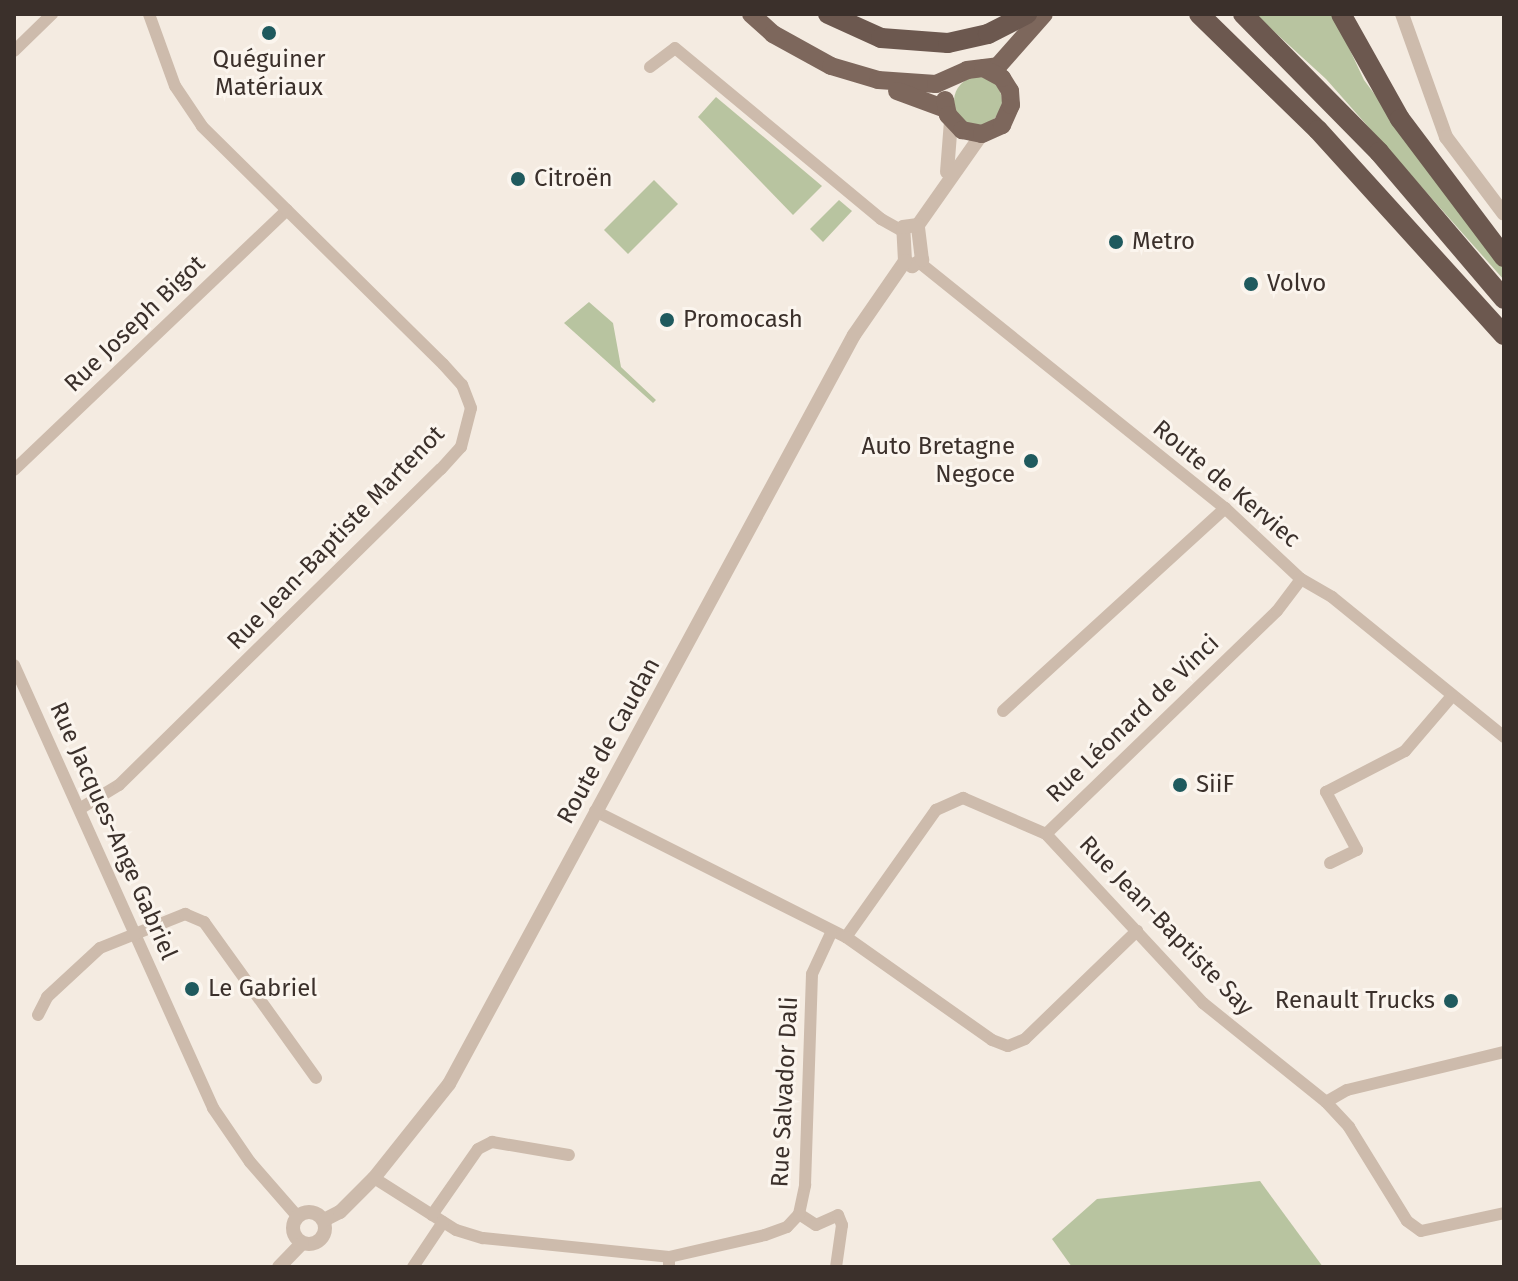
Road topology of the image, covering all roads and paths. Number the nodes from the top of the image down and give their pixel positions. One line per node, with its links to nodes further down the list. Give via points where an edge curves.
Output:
1 (52, 14): 13 (street)
2 (149, 14): 21 (street, Rue Jean-Baptiste Martenot, via 186,107)
3 (739, 14): 17 (main road, via 819,68)
4 (751, 14): 16 (main road, via 792,46 848,72 907,83 936,84)
5 (828, 14): 6 (highway, via 881,38 948,43 988,34)
6 (1027, 14)
7 (1044, 14): 15 (main road, via 1007,59)
8 (1199, 14): 27 (highway, via 1318,130)
9 (1216, 14): 27 (highway, via 1358,155)
10 (1243, 14): 26 (highway, via 1379,152)
11 (1341, 14): 24 (highway, via 1400,119)
12 (1402, 14): 20 (street, via 1446,137)
13 (14, 51)
14 (650, 67): 23 (street, via 675,48)
15 (983, 68): 16 (main road); 18 (main road, via 1007,84 1011,105 1002,125)
16 (954, 78): 17 (main road, via 946,91)
17 (949, 115): 18 (main road, via 968,133); 19 (street, via 954,138)
18 (982, 134): 19 (street)
19 (945, 180): 22 (street)
20 (1501, 207)
21 (287, 210): 28 (street, Rue Joseph Bigot); 35 (street, Rue Jean-Baptiste Martenot, via 462,385 471,408 465,437 441,469 193,715 119,785)
22 (920, 228): 23 (street, via 908,223); 25 (street)
23 (901, 232): 25 (street)
24 (1504, 257)
25 (913, 258): 29 (street, Route de Kerviec); 36 (street, Route de Caudan, via 854,335)
26 (1504, 299)
27 (1500, 330)
28 (14, 470)
29 (1225, 508): 30 (street, Route de Kerviec); 33 (street)
30 (1301, 579): 32 (street, Route de Kerviec, via 1332,597); 37 (street, Rue Léonard de Vinci, via 1277,611)
31 (14, 665): 35 (street, Rue Jacques-Ange Gabriel)
32 (1452, 696): 34 (street, Route de Kerviec); 38 (street, via 1405,751 1326,792 1357,850)
33 (1003, 711)
34 (1504, 737)
35 (81, 808): 41 (street, Rue Jacques-Ange Gabriel)
36 (595, 811): 40 (street); 48 (street, Route de Caudan, via 449,1084)
37 (1046, 834): 39 (street, Rue Jean-Baptiste Say); 42 (street, Rue Léonard de Vinci, via 963,798 936,810)
38 (1330, 863)
39 (1137, 931): 42 (street, via 1025,1039 1008,1046); 46 (street, Rue Jean-Baptiste Say, via 1203,1003)
40 (831, 933): 42 (street); 50 (street, Rue Salvador Dali, via 812,974 805,1185)
41 (134, 934): 43 (street, via 100,948 67,976); 45 (street, via 185,914 204,922); 51 (street, Rue Jacques-Ange Gabriel, via 213,1108 250,1162)
42 (846, 937)
43 (38, 1015)
44 (1504, 1052): 46 (street, via 1347,1090)
45 (316, 1078)
46 (1326, 1102): 49 (street, Rue Jean-Baptiste Say, via 1349,1127 1407,1221 1421,1231)
47 (569, 1155): 52 (street, via 492,1142 478,1149)
48 (374, 1178): 52 (street, Rue Salvador Dali); 53 (street, Route de Caudan, via 340,1212)
49 (1504, 1213)
50 (799, 1214): 55 (street, Rue Salvador Dali, via 787,1227); 58 (street, via 816,1225 838,1215 842,1225)
51 (298, 1217): 53 (street, via 311,1212); 54 (street, via 293,1231)
52 (438, 1218): 55 (street, Rue Salvador Dali, via 483,1238); 57 (street)
53 (324, 1220): 54 (street, Route de Caudan, via 321,1240)
54 (302, 1243): 56 (street, Route de Caudan)
55 (669, 1262)
56 (279, 1267)
57 (413, 1267)
58 (836, 1267)

